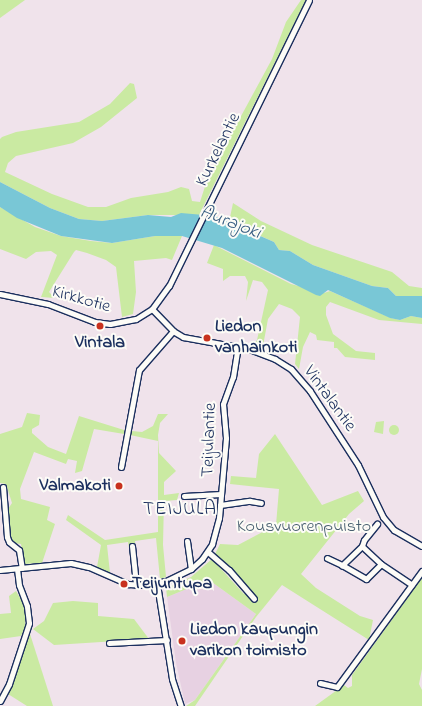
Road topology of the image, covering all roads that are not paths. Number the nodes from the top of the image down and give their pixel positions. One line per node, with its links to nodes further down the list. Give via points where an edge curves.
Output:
1 (309, 0): 3 (street, Kurkelantie, via 169,286)
2 (0, 294): 3 (street, Kirkkotie, via 48,304 96,322 110,324 136,319)
3 (152, 309): 4 (street, Vintalantie)
4 (173, 331): 5 (street, Vintalantie, via 195,340); 6 (street, via 139,370)
5 (238, 347): 8 (street, Teijulantie, via 233,377 223,404 226,438); 16 (street, Vintalantie, via 275,359 298,376 360,467 382,517 394,530)
6 (121, 467)
7 (3, 487): 21 (street, via 7,537 19,550)
8 (222, 494): 9 (street); 11 (street, Teijulantie)
9 (184, 496)
10 (261, 503): 11 (street, via 250,501)
11 (220, 505): 17 (street, Teijulantie)
12 (377, 524): 15 (street)
13 (187, 541): 22 (street)
14 (132, 546): 26 (street)
15 (362, 546): 19 (street); 20 (street)
16 (422, 546)
17 (210, 553): 22 (street, Teijulantie); 28 (street)
18 (327, 558): 20 (street)
19 (381, 564): 20 (street, via 366,579); 27 (street)
20 (342, 565)
21 (20, 568): 23 (street, Teijulantie); 26 (street, Teijulantie, via 77,564); 32 (street, via 18,585 27,606 29,623 9,684)
22 (191, 569): 25 (street, Teijulantie)
23 (0, 570)
24 (422, 571): 27 (street)
25 (157, 584): 26 (street, Teijulantie); 29 (street)
26 (136, 585)
27 (412, 585): 31 (street, via 337,687)
28 (254, 599)
29 (167, 640): 30 (street); 33 (street, via 172,679)
30 (109, 643)
31 (320, 683)
32 (0, 701)
33 (181, 706)

